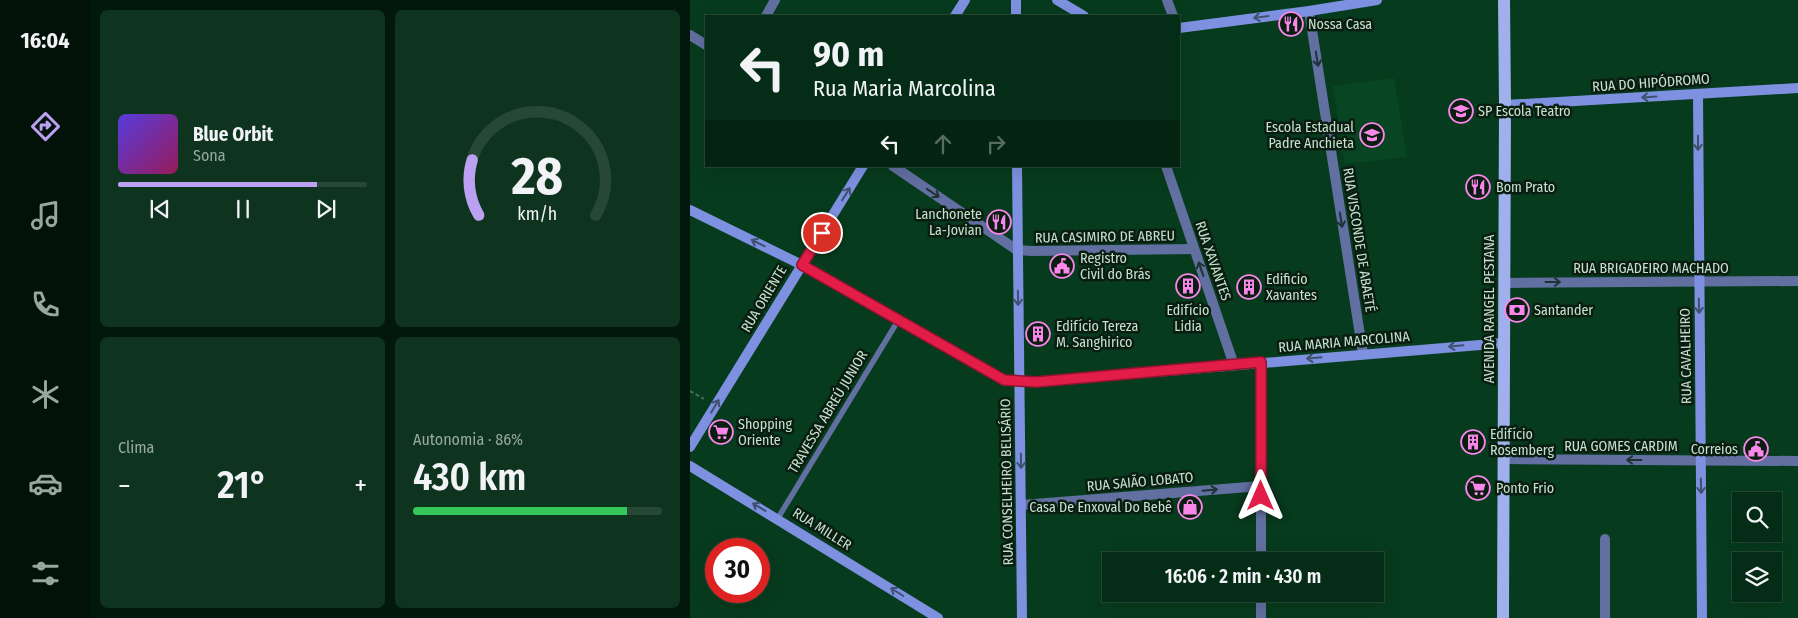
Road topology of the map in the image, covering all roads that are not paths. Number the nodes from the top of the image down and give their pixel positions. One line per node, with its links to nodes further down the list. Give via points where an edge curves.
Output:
1 (775, 0): 9 (street)
2 (964, 0): 10 (street)
3 (1016, 0): 11 (street)
4 (1057, 0): 12 (street)
5 (1167, 0): 13 (street)
6 (1377, 0): 8 (street)
7 (1504, 0): 19 (main road, AVENIDA RANGEL PESTANA)
8 (1310, 11): 14 (street, one-way to 14); 33 (street, RUA VISCONDE DE ABAETÉ, one-way to 33)
9 (767, 15)
10 (956, 15)
11 (1016, 15)
12 (1082, 15)
13 (1173, 15)
14 (1180, 28)
15 (690, 35): 16 (street)
16 (705, 44)
17 (1798, 88): 18 (street, RUA DO HIPÓDROMO)
18 (1698, 94): 19 (street, RUA DO HIPÓDROMO, one-way to 19); 29 (street, RUA CAVALHEIRO, one-way to 29)
19 (1505, 105): 30 (main road, AVENIDA RANGEL PESTANA)
20 (862, 167): 27 (street, RUA ORIENTE, one-way to 20)
21 (894, 167): 26 (street, RUA CASIMIRO DE ABREU, one-way to 26)
22 (1017, 167): 26 (street, RUA CONSELHEIRO BELISÁRIO)
23 (1166, 167): 25 (street, RUA XAVANTES)
24 (690, 210): 27 (street, RUA MARIA MARCOLINA, one-way to 24)
25 (1194, 249): 26 (street, RUA CASIMIRO DE ABREU); 35 (street, RUA XAVANTES, one-way to 25)
26 (1017, 250): 36 (street, RUA CONSELHEIRO BELISÁRIO, one-way to 36)
27 (802, 265): 31 (street, RUA MARIA MARCOLINA); 37 (street, RUA ORIENTE, one-way to 27)
28 (1798, 281): 29 (street, RUA BRIGADEIRO MACHADO)
29 (1699, 282): 30 (street, RUA BRIGADEIRO MACHADO, one-way to 29); 39 (street, RUA CAVALHEIRO, one-way to 39)
30 (1504, 283): 32 (main road, AVENIDA RANGEL PESTANA)
31 (899, 319): 36 (street, RUA MARIA MARCOLINA, via 1004,380); 44 (lane, TRAVESSA ABREÚ JUNIOR)
32 (1504, 343): 33 (street, RUA MARIA MARCOLINA, one-way to 33); 38 (main road, AVENIDA RANGEL PESTANA)
33 (1363, 354): 34 (street, RUA MARIA MARCOLINA, one-way to 34)
34 (1261, 362): 35 (street, RUA MARIA MARCOLINA); 42 (street)
35 (1234, 364): 36 (street, RUA MARIA MARCOLINA)
36 (1018, 382): 43 (street, RUA CONSELHEIRO BELISÁRIO, one-way to 43)
37 (690, 447)
38 (1504, 459): 39 (street, RUA GOMES CARDIM, one-way to 38); 51 (main road, AVENIDA RANGEL PESTANA)
39 (1701, 460): 40 (street, RUA GOMES CARDIM); 53 (street, RUA CAVALHEIRO, one-way to 53)
40 (1798, 461)
41 (690, 466): 44 (street, RUA MILLER, one-way to 41)
42 (1261, 486): 43 (street, RUA SAIÃO LOBATO, one-way to 42); 46 (street)
43 (1022, 505): 49 (street, RUA CONSELHEIRO BELISÁRIO)
44 (778, 518): 48 (street, RUA MILLER, one-way to 44)
45 (1604, 539): 52 (street)
46 (1261, 552)
47 (1261, 602): 50 (street)
48 (938, 618)
49 (1022, 618)
50 (1261, 618)
51 (1503, 618)
52 (1605, 618)
53 (1702, 618)

